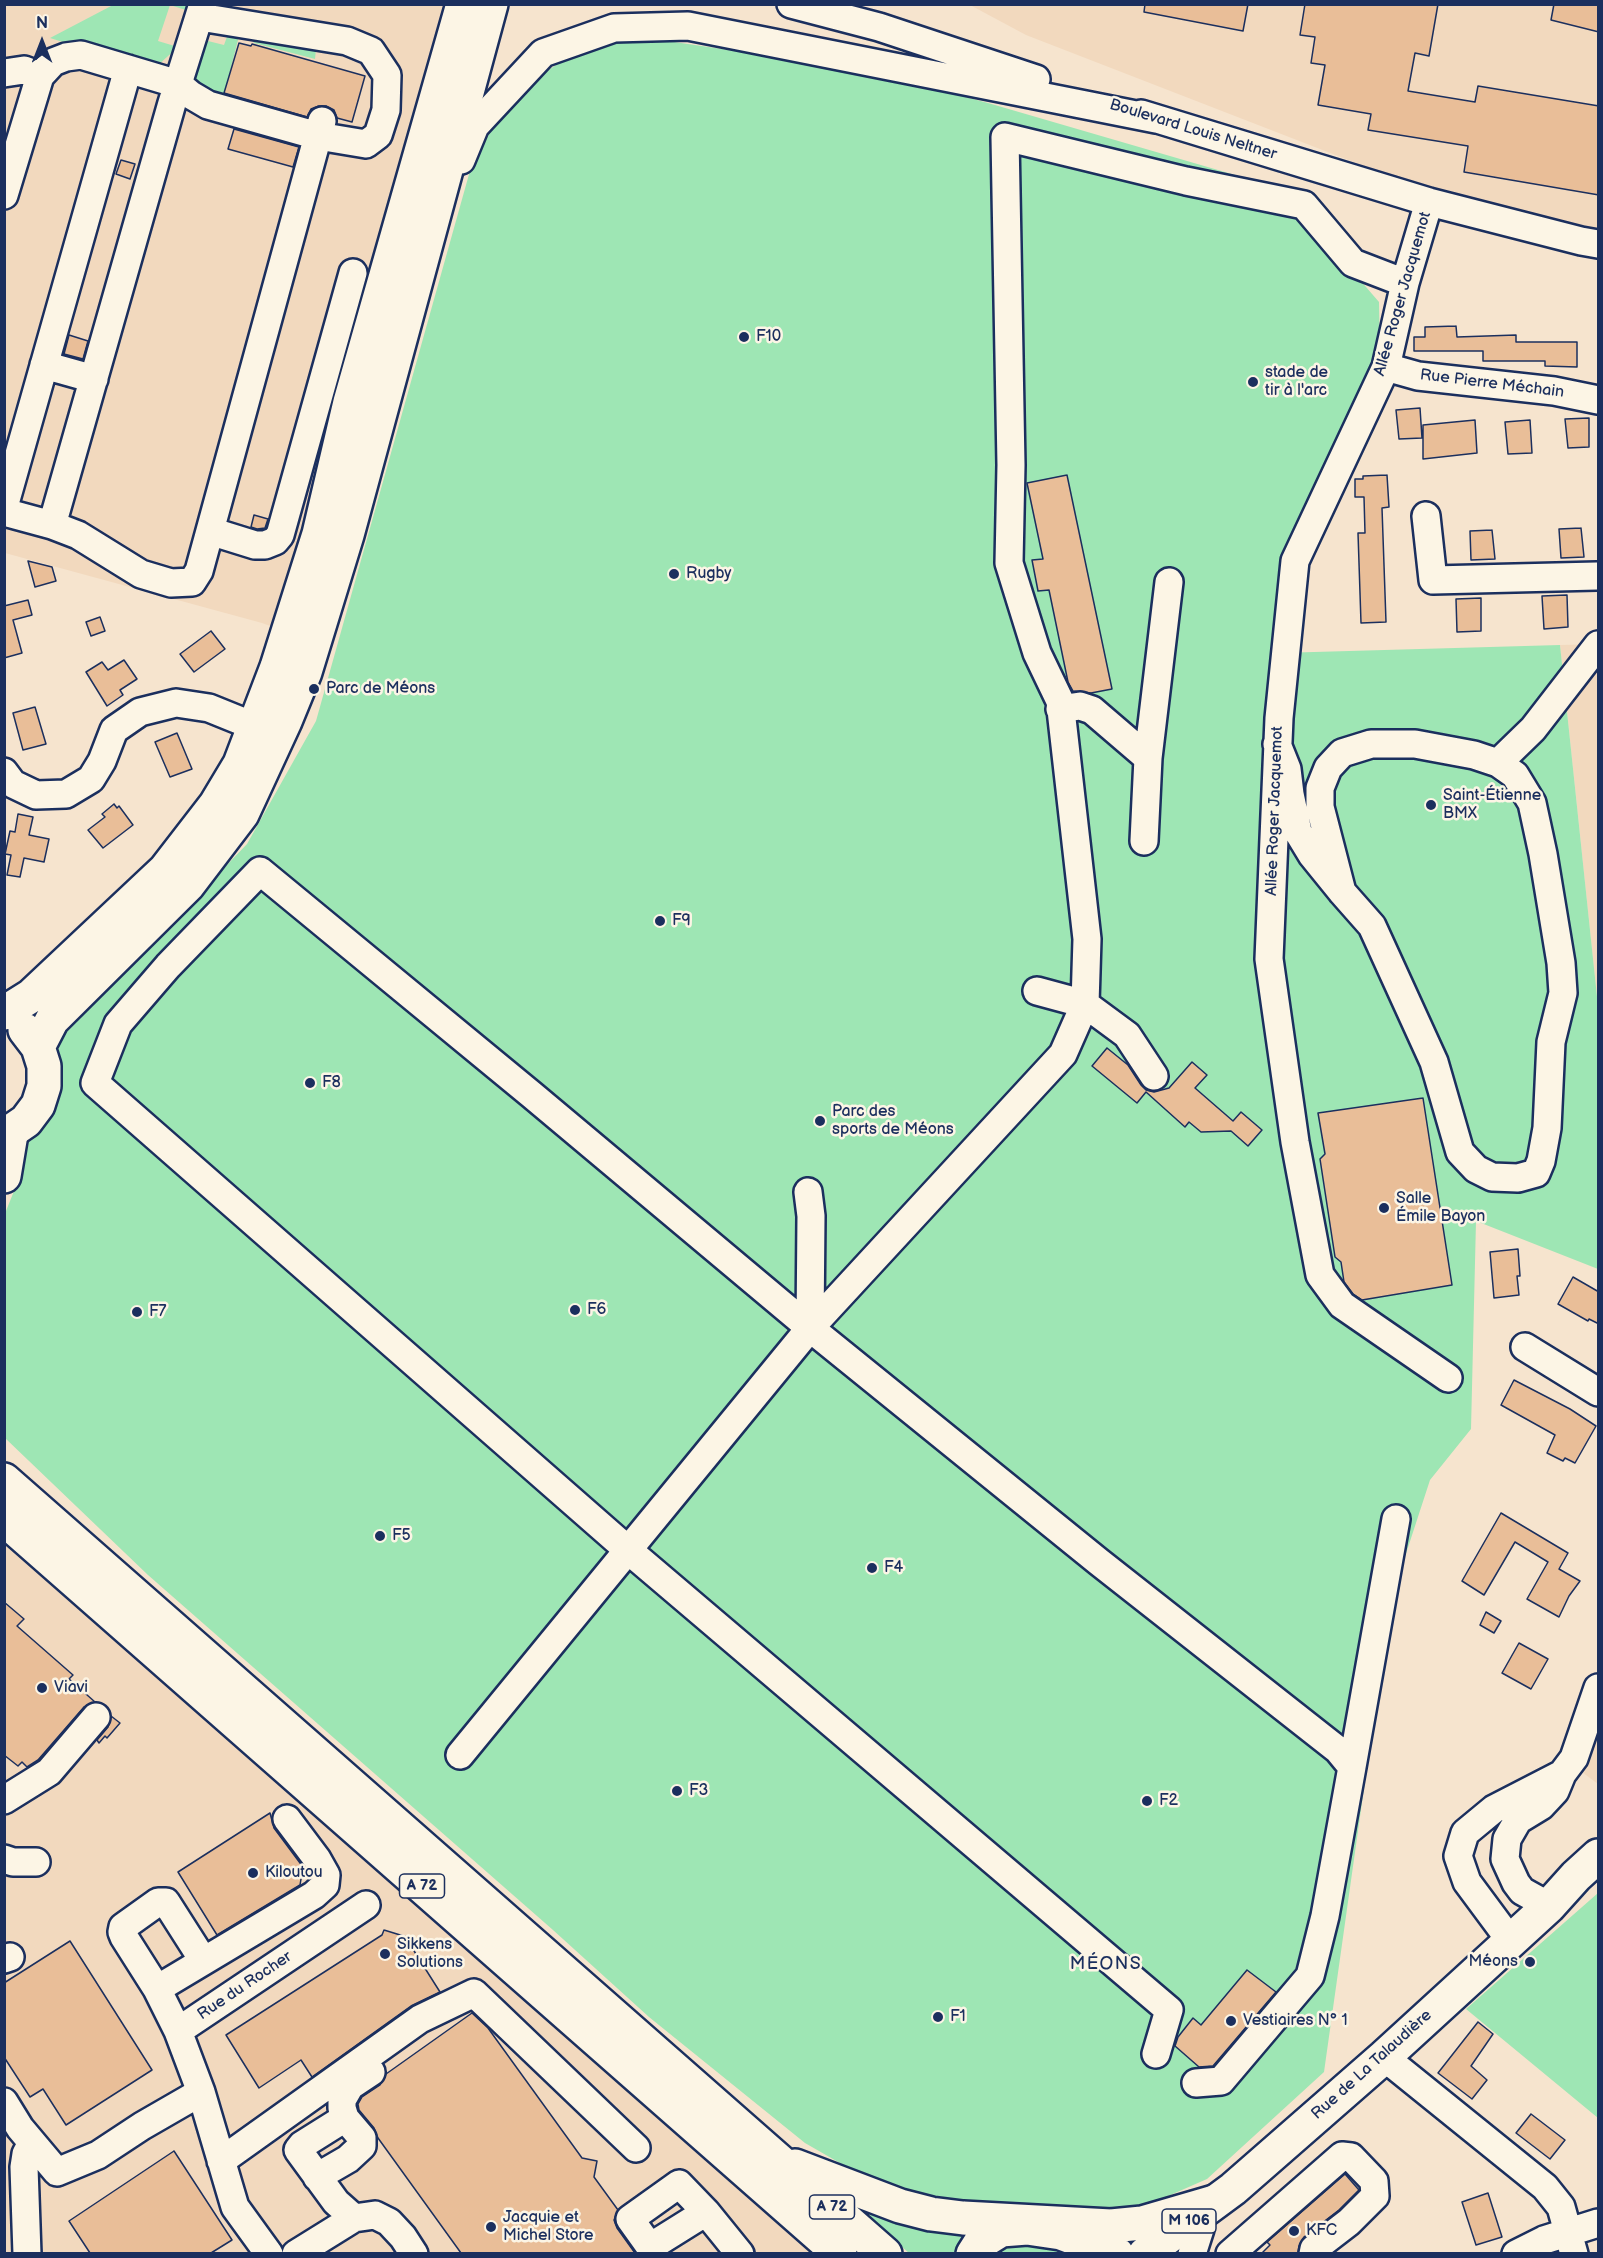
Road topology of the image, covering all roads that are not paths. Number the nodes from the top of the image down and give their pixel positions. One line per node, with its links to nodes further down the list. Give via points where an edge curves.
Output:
1 (491, 4): 16 (main road)
2 (863, 4): 6 (street)
3 (463, 5): 32 (main road, via 350,402 319,534)
4 (796, 5): 6 (street, Boulevard Louis Neltner)
5 (201, 10): 10 (street); 12 (street, via 347,41 371,51 387,75 386,110 378,135 366,144)
6 (879, 27): 11 (street, Boulevard Louis Neltner)
7 (128, 69): 9 (street, via 81,55 53,62); 10 (street); 19 (street)
8 (4, 73): 9 (street, via 24,70)
9 (40, 76): 13 (street)
10 (178, 84): 12 (street, via 208,105); 21 (street)
11 (1156, 119): 14 (street, Boulevard Louis Neltner); 16 (street, via 688,26 614,28 543,53 475,126)
12 (320, 128): 27 (street)
13 (4, 195)
14 (1429, 202): 15 (street, Boulevard Louis Neltner); 18 (street, Allée Roger Jacquemot)
15 (1599, 244)
16 (423, 250): 42 (main road, via 347,535 305,672 242,814 188,885 52,1020)
17 (353, 273): 27 (street, via 280,535 265,545 255,545)
18 (1405, 284): 20 (street, Allée Roger Jacquemot); 31 (street, via 1353,263 1304,205 1186,182 1005,136 1009,563 1037,653 1060,701)
19 (44, 365): 21 (street); 23 (street)
20 (1386, 367): 22 (street, Rue Pierre Méchain, via 1418,376 1554,391); 33 (street, Allée Roger Jacquemot, via 1295,561)
21 (94, 379): 26 (street)
22 (1599, 400)
23 (4, 507)
24 (4, 512): 26 (street)
25 (1426, 516): 28 (street, via 1433,580)
26 (52, 525): 27 (street, via 78,535 141,574 171,584 192,582)
27 (210, 531)
28 (1598, 579)
29 (1169, 582): 34 (street)
30 (1599, 645): 35 (street, via 1533,729)
31 (1060, 709): 34 (street, via 1080,706 1092,710); 40 (street, via 1087,939)
32 (256, 727): 36 (street, via 209,708 176,703 140,712 114,730 92,779 66,794 36,795 13,784); 41 (main road, via 216,804 165,870 31,996)
33 (1277, 744): 38 (street, via 1287,769 1298,832); 49 (street, Allée Roger Jacquemot, via 1269,959 1295,1142 1320,1275 1342,1305)
34 (1149, 758): 37 (street)
35 (1498, 763): 38 (street, via 1415,744 1371,744 1342,753 1328,768 1320,788 1320,807); 38 (street, via 1515,775 1532,802 1561,963 1563,993 1551,1042 1546,1128 1536,1173 1518,1178 1492,1177 1476,1169 1460,1152 1434,1062 1385,953 1372,926)
36 (4, 772)
37 (1144, 841)
38 (1342, 892)
39 (1037, 991): 40 (street)
40 (1085, 1004): 43 (street, via 1127,1035); 47 (street, via 1063,1054)
41 (4, 1014): 42 (main road, via 29,1034)
42 (38, 1047): 44 (main road, via 44,1066 44,1086 38,1105)
43 (1154, 1076)
44 (8, 1135): 45 (main road)
45 (4, 1176)
46 (808, 1192): 47 (street)
47 (810, 1328): 54 (street); 54 (street, via 260,871 118,1024 95,1083); 58 (street, via 1338,1750)
48 (1525, 1347): 50 (street)
49 (1448, 1378)
50 (1599, 1392)
51 (4, 1480): 83 (main road, A 72)
52 (4, 1519): 97 (main road, A 72)
53 (1396, 1519): 58 (street)
54 (628, 1550): 57 (street); 75 (street, via 1169,2010)
55 (1599, 1688): 59 (street, via 1574,1758)
56 (96, 1717): 60 (street, via 49,1772)
57 (460, 1755)
58 (1352, 1767): 77 (street, via 1310,1976 1221,2081)
59 (1562, 1774): 62 (street, via 1494,1809); 65 (street, via 1555,1791 1541,1806 1518,1820 1507,1839)
60 (4, 1800)
61 (287, 1819): 71 (street, via 317,1859 326,1875 325,1885)
62 (1465, 1833): 65 (street); 70 (street, via 1458,1856 1467,1882)
63 (1599, 1856): 69 (main road, M 106)
64 (4, 1859): 66 (street)
65 (1504, 1859): 69 (street, via 1522,1891)
66 (36, 1862)
67 (1599, 1881): 69 (main road, M 106)
68 (366, 1905): 74 (street, Rue du Rocher)
69 (1550, 1906): 70 (main road, Rue de La Talaudière / M 106)
70 (1510, 1940): 76 (main road, Rue de La Talaudière / M 106)
71 (203, 1960): 72 (street); 72 (street, via 166,1902 158,1902 123,1927 122,1932)
72 (157, 1989): 74 (street)
73 (449, 2018): 80 (street, via 350,2086 342,2100)
74 (178, 2031): 78 (street)
75 (1156, 2054)
76 (1383, 2057): 88 (main road, Rue de La Talaudière / M 106); 90 (street, via 1545,2187 1561,2207)
77 (1196, 2083)
78 (201, 2092): 81 (street, via 98,2155 57,2172); 84 (street)
79 (4, 2102): 81 (street)
80 (345, 2118): 85 (street, via 362,2138 362,2146); 85 (street, via 298,2150)
81 (32, 2143): 92 (street, via 24,2167)
82 (636, 2148): 84 (street, via 474,1994 420,2019)
83 (779, 2160): 91 (main road, via 900,2206); 98 (main road, A 72)
84 (221, 2161): 93 (street, via 235,2207)
85 (317, 2177): 87 (street)
86 (706, 2212): 96 (street)
87 (354, 2218): 94 (street); 95 (street, via 375,2215 389,2222)
88 (1210, 2218): 91 (main road, via 1142,2223); 101 (main road, Rue de La Talaudière / M 106); 102 (main road, Rue de La Talaudière / M 106)
89 (1599, 2223): 90 (street)
90 (1571, 2243): 105 (street, via 1544,2240)
91 (1103, 2245): 99 (main road, via 1061,2233 1001,2230 980,2243); 100 (main road)
92 (27, 2253)
93 (269, 2253)
94 (296, 2253)
95 (414, 2253)
96 (740, 2253)
97 (840, 2253)
98 (885, 2253)
99 (973, 2253)
100 (1133, 2253)
101 (1145, 2253)
102 (1169, 2253)
103 (1230, 2253): 104 (street, via 1342,2156 1351,2157 1374,2181 1375,2196)
104 (1312, 2253)
105 (1516, 2253)

